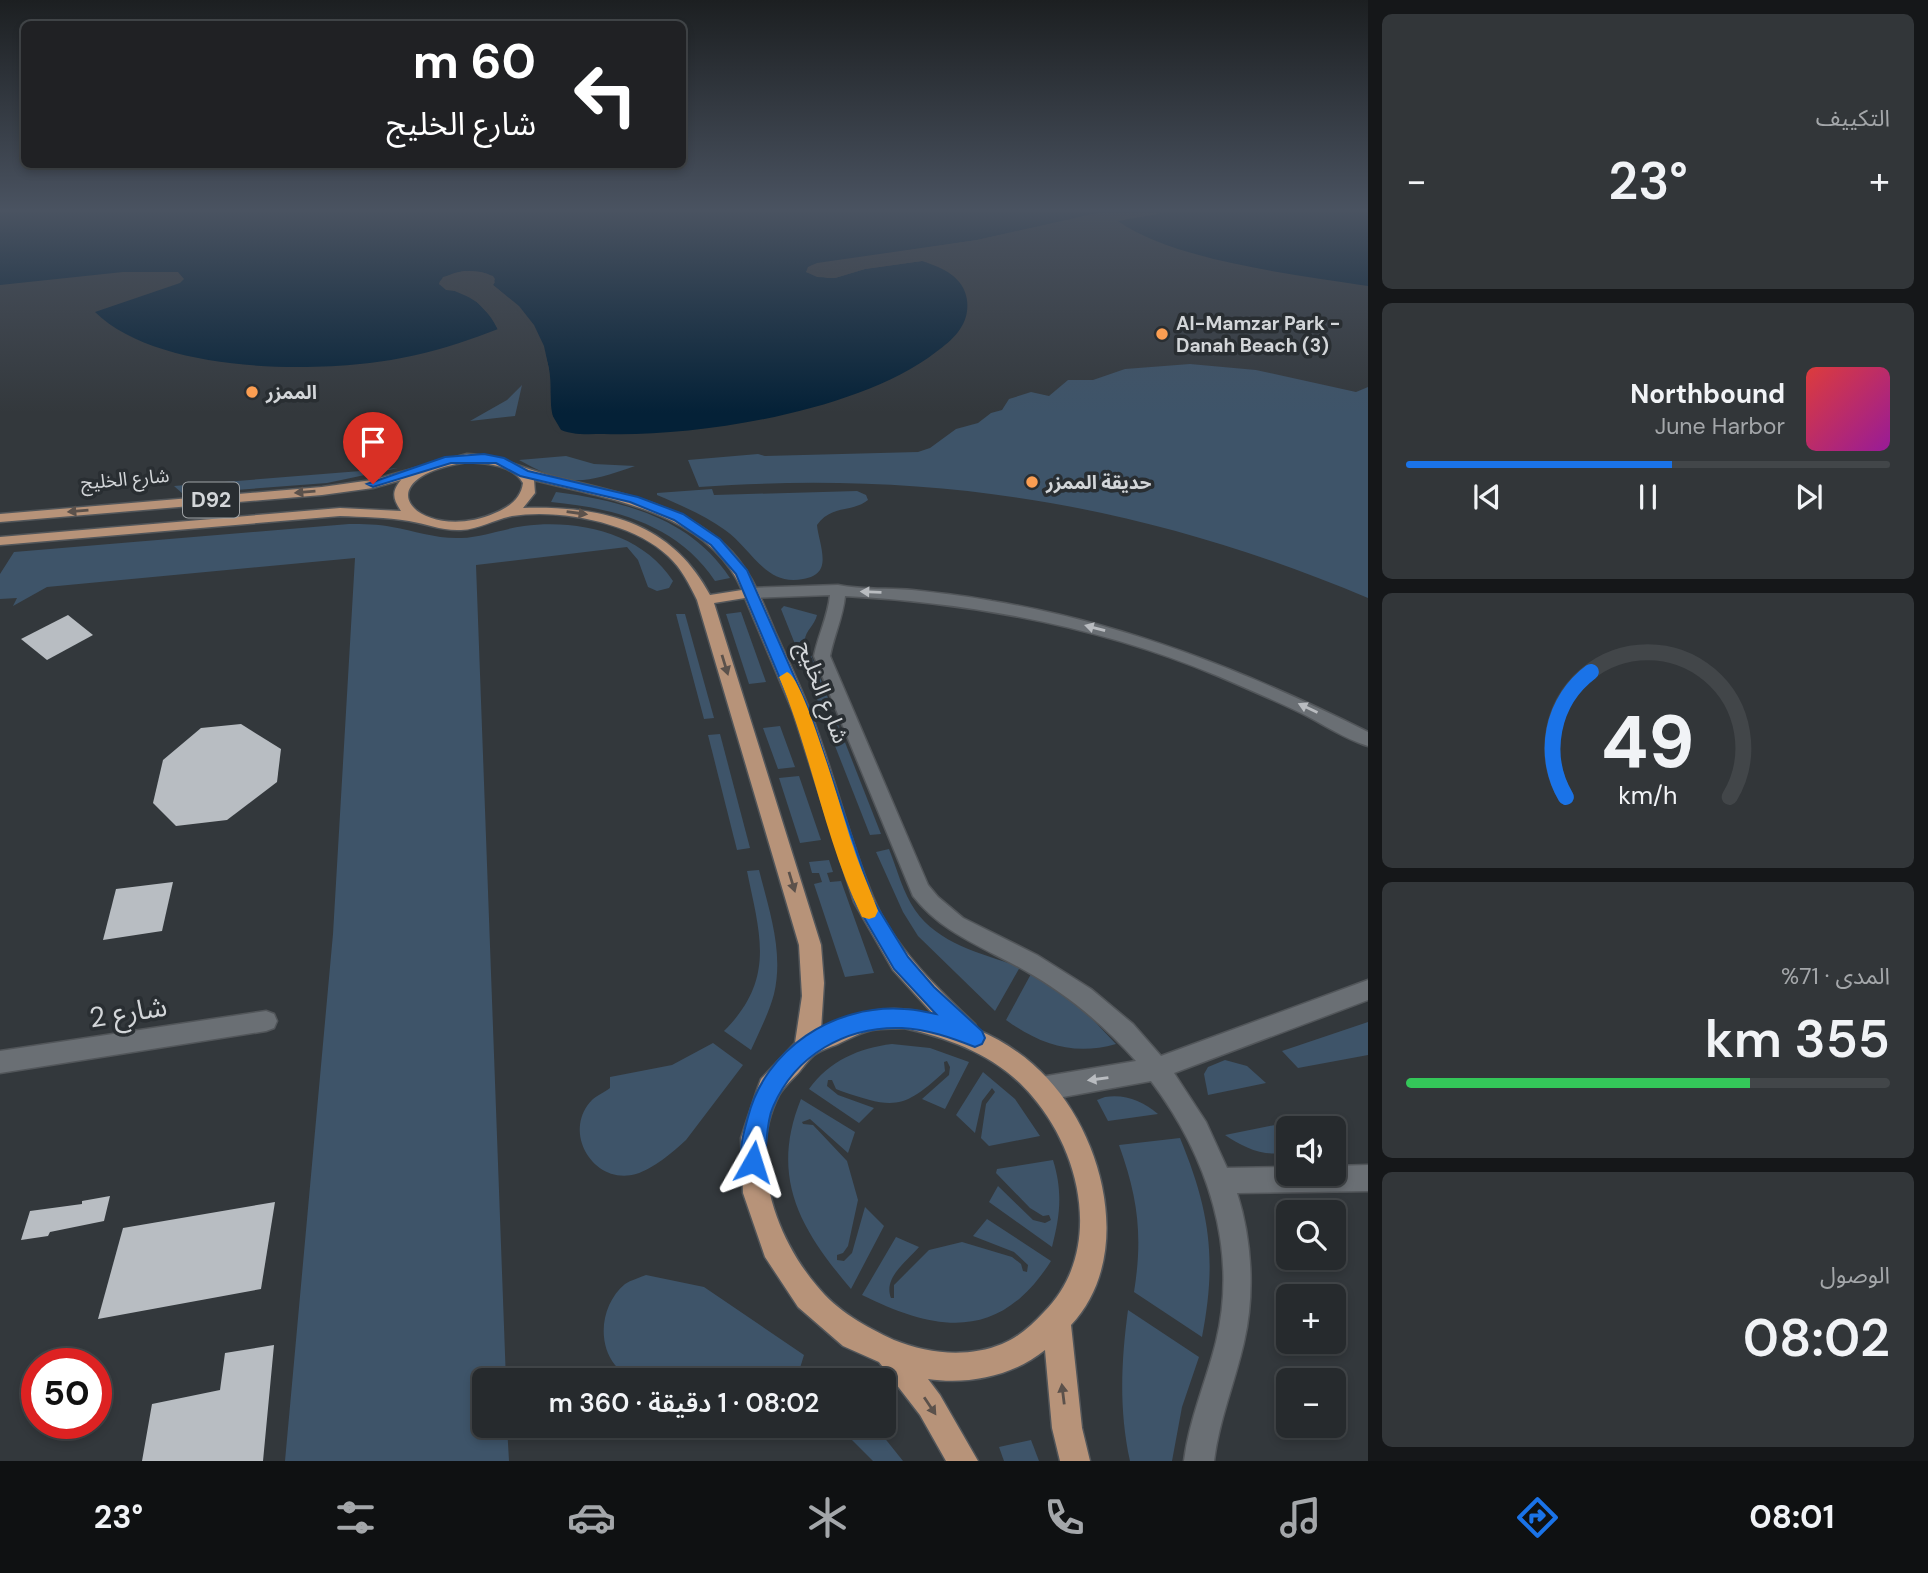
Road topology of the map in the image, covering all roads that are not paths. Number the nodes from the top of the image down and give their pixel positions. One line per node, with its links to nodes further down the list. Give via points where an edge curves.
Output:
1 (420, 471): 2 (main road, شارع الخليج, via 450,460 484,458 513,465); 4 (main road, شارع الخليج / D92, one-way to 4, via 335,489); 5 (main road, via 401,495 402,504)
2 (524, 473): 3 (main road, via 529,489); 8 (main road, شارع الخليج, via 634,499 678,517 730,557)
3 (509, 512): 5 (main road, via 463,525); 9 (main road, one-way to 9, via 561,511 633,527 685,563)
4 (0, 518)
5 (418, 518): 6 (main road, D92, via 340,512)
6 (0, 541)
7 (838, 590): 8 (street); 10 (street, one-way to 7, via 1257,685 1128,636 997,605); 16 (street, via 836,614 822,656 920,890 946,919 1028,962 1109,1015)
8 (751, 593): 9 (main road); 13 (main road, شارع الخليج, via 802,712 864,902 901,963)
9 (705, 600): 14 (main road, one-way to 14, via 810,944 814,1007)
10 (1368, 740)
11 (1368, 990): 16 (street)
12 (266, 1021): 15 (street, شارع 2)
13 (975, 1038): 14 (main road, via 940,1024 904,1018 868,1020); 17 (main road, via 1015,1063)
14 (806, 1046): 21 (main road, via 778,1076 758,1119 752,1182 762,1222 781,1263 808,1300 840,1329)
15 (0, 1062)
16 (1156, 1069): 17 (street, one-way to 17); 19 (street, via 1194,1128)
17 (1041, 1089): 20 (main road, via 1079,1147 1092,1191 1094,1237 1087,1275)
18 (1368, 1178): 19 (street)
19 (1220, 1181): 24 (street, via 1236,1273 1234,1320)
20 (1057, 1323): 21 (main road, via 1024,1350 983,1364 938,1367); 23 (main road, one-way to 20)
21 (891, 1356): 22 (main road, one-way to 22, via 930,1405)
22 (963, 1461)
23 (1075, 1461)
24 (1199, 1461)

